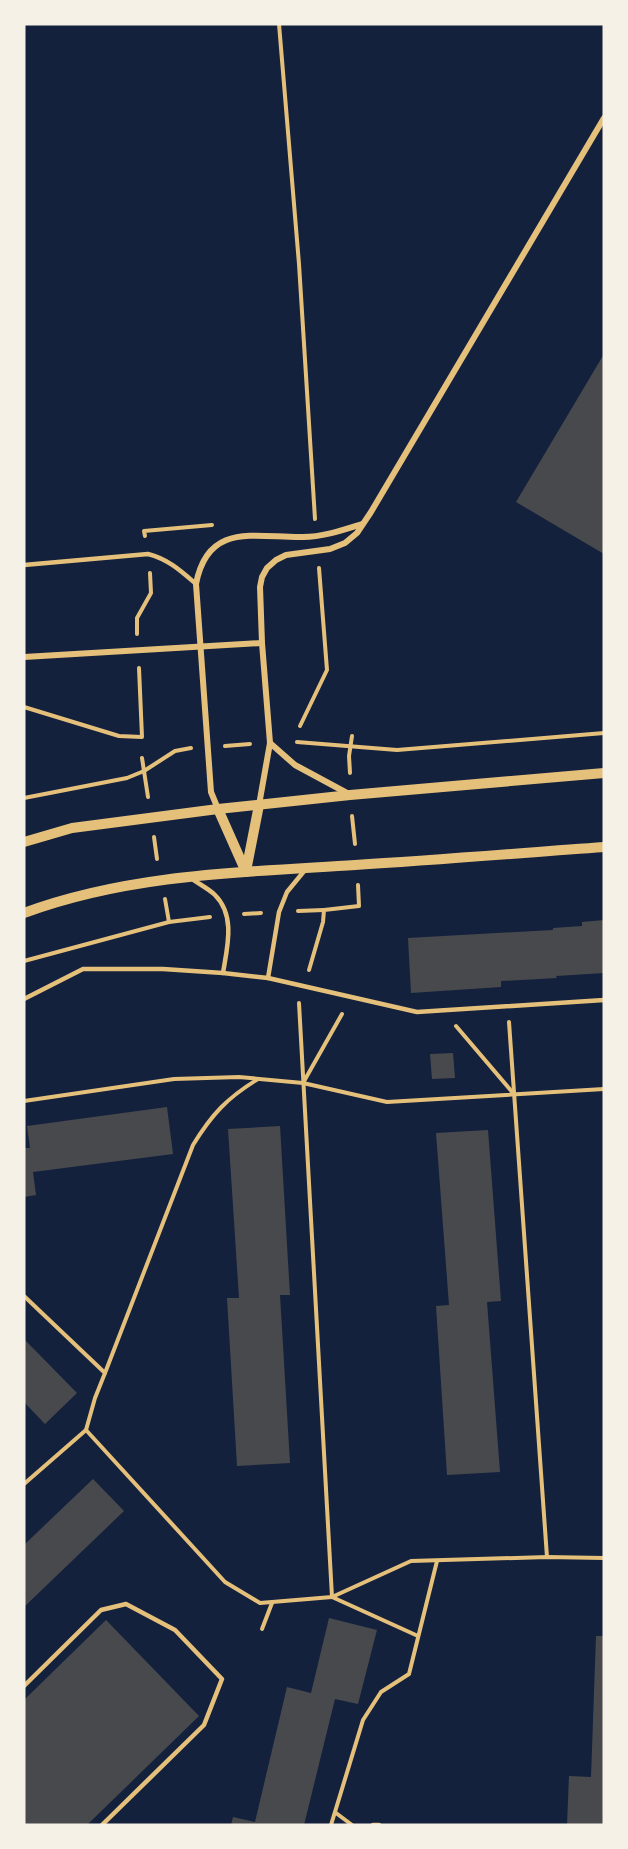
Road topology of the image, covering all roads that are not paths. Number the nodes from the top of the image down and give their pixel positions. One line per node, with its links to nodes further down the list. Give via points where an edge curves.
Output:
1 (604, 118): 2 (street)
2 (362, 524): 4 (street, via 316,536 233,537 210,553); 5 (street, via 345,543 286,555 267,568 260,587)
3 (24, 565): 4 (lane, via 148,554 168,562)
4 (196, 585): 6 (street)
5 (262, 643): 6 (street); 8 (street)
6 (202, 647): 7 (street); 12 (street, via 211,792)
7 (24, 657)
8 (270, 743): 10 (street, via 295,765); 11 (street)
9 (604, 773): 10 (street)
10 (351, 795): 11 (street)
11 (259, 805): 12 (street); 16 (street)
12 (218, 809): 13 (street, via 72,828); 16 (street)
13 (24, 842)
14 (604, 847): 15 (street)
15 (306, 868): 16 (street); 20 (lane, via 287,892 279,912)
16 (246, 872): 17 (street)
17 (190, 877): 18 (street, via 102,890); 19 (lane, via 215,896 227,915 229,939)
18 (24, 913)
19 (223, 973): 20 (lane); 21 (lane, via 83,969)
20 (268, 978): 22 (lane, via 417,1012)
21 (24, 999)
22 (604, 1000)
23 (24, 1686): 24 (lane, via 101,1610 126,1604 175,1630 222,1679 204,1725)
24 (102, 1825)
25 (374, 1825): 26 (lane)
26 (379, 1825)

